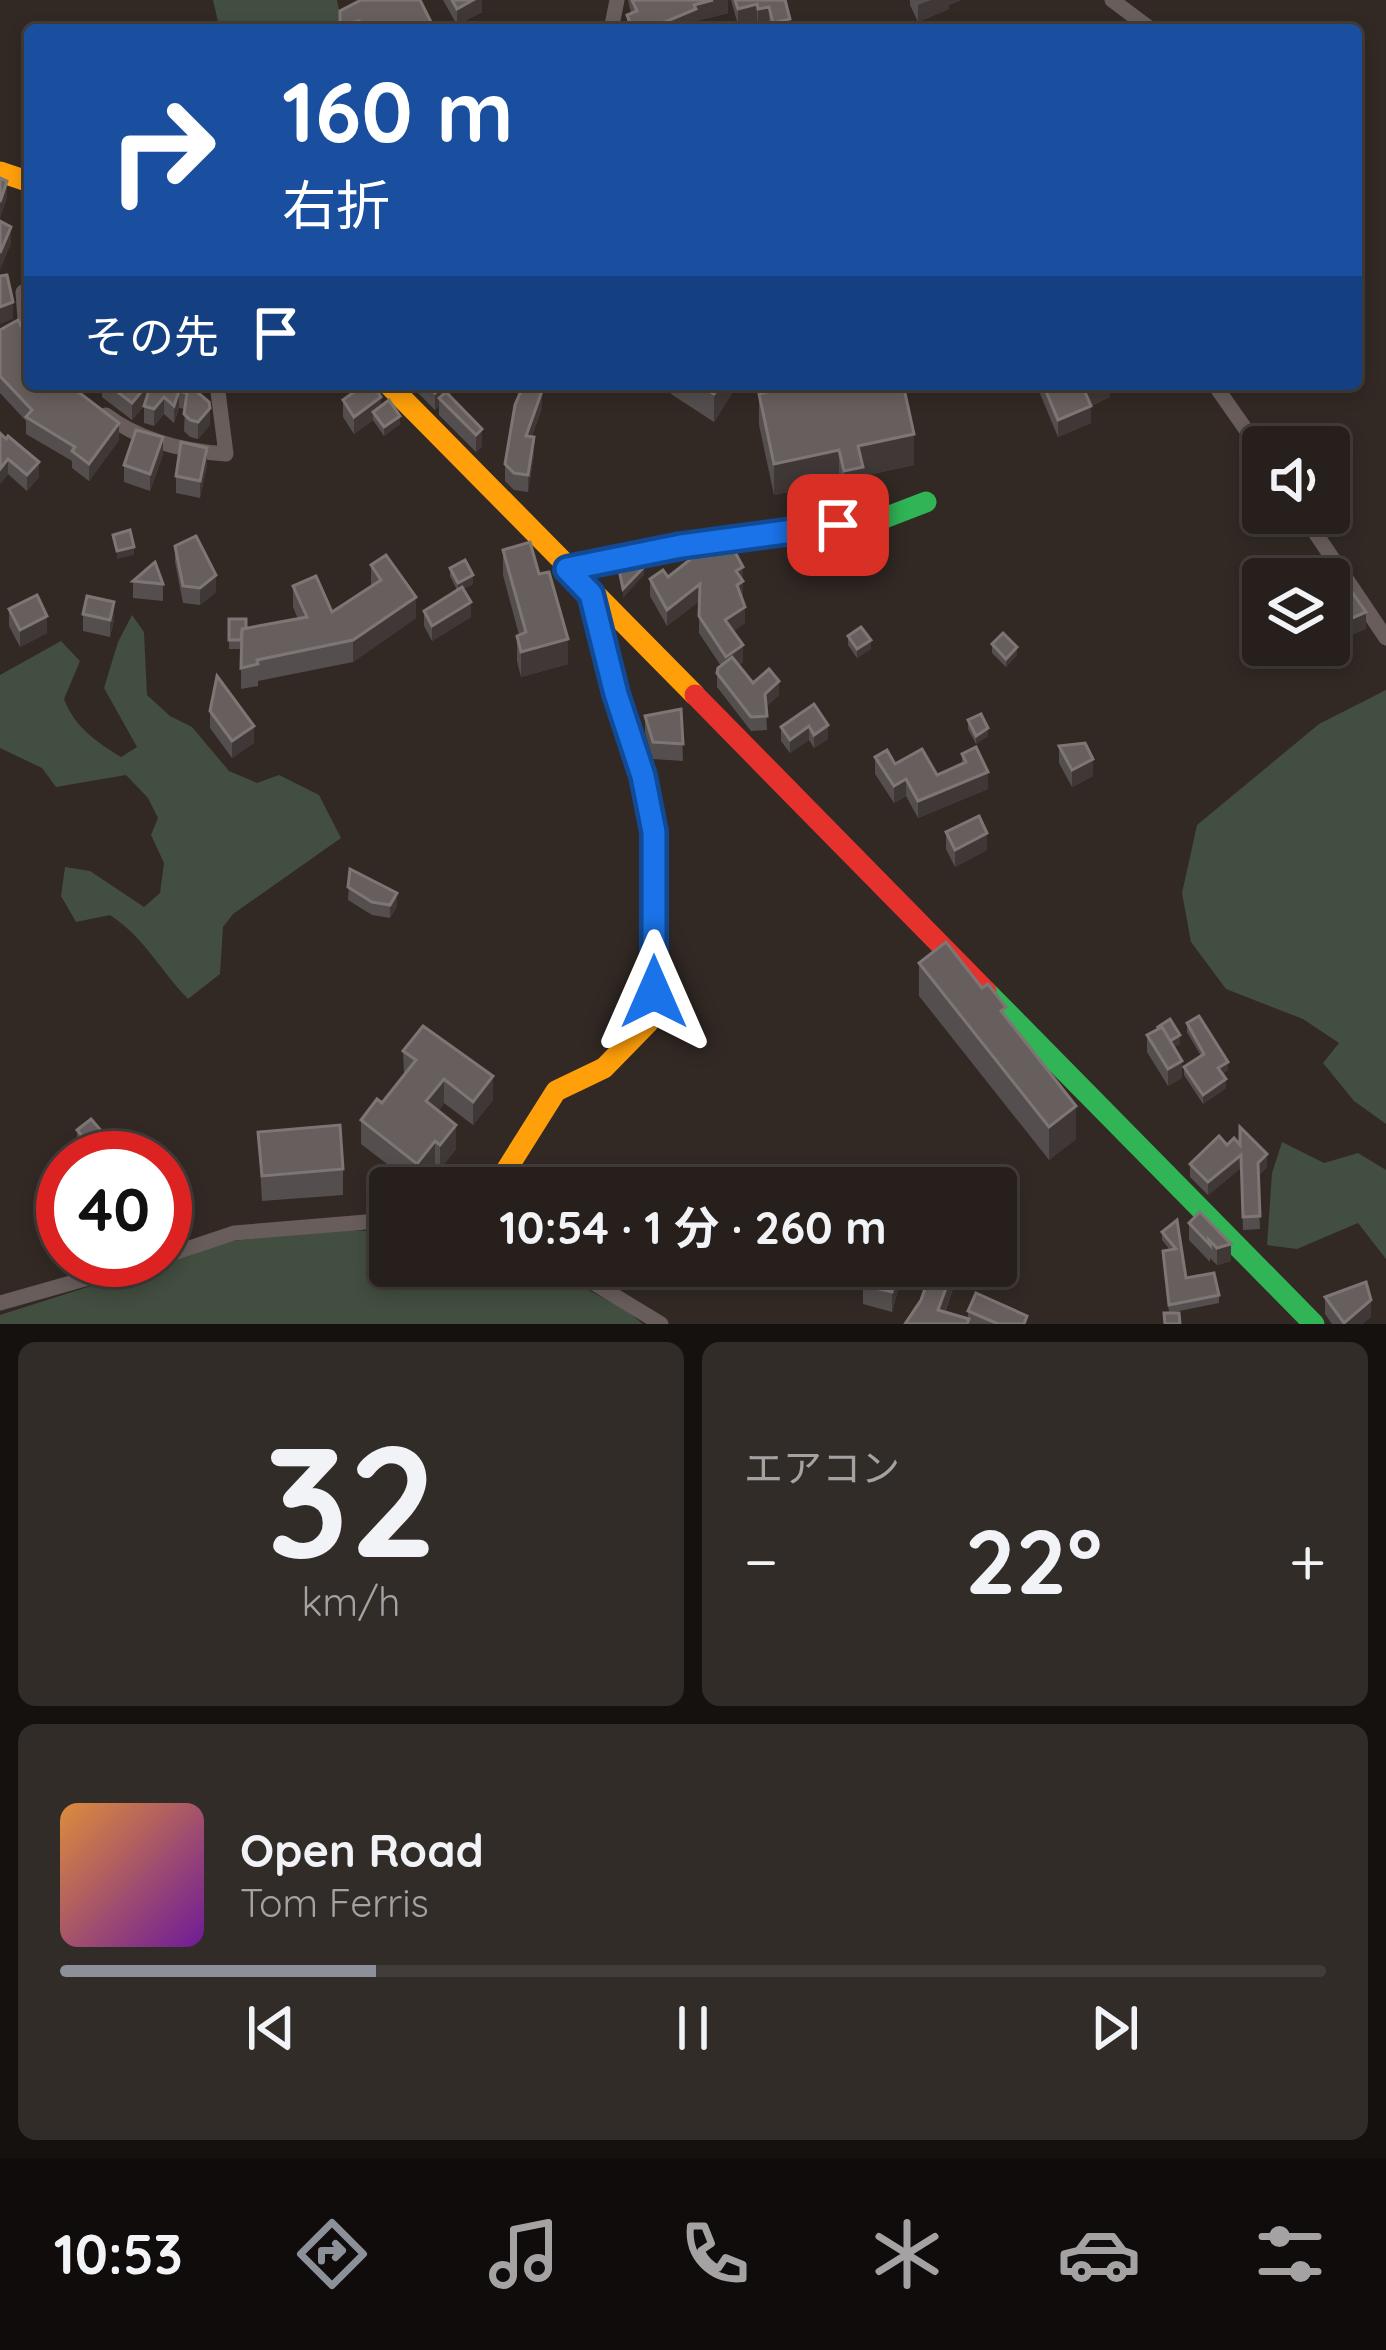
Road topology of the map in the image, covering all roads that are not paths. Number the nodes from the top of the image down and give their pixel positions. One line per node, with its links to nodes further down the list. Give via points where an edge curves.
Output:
1 (1112, 0): 2 (street)
2 (1144, 24)
3 (218, 390): 6 (street, via 226,454 128,431)
4 (394, 390): 10 (street)
5 (1218, 390): 7 (street)
6 (96, 408)
7 (1243, 426)
8 (926, 502): 10 (street, via 874,522)
9 (1316, 534): 12 (street)
10 (567, 569): 11 (street)
11 (591, 594): 13 (street, via 654,832 654,992 648,1023 604,1067 556,1091); 20 (street)
12 (1386, 638)
13 (508, 1167)
14 (369, 1222): 15 (street, via 234,1233)
15 (192, 1247)
16 (57, 1287): 18 (street)
17 (600, 1287): 19 (street)
18 (0, 1303)
19 (661, 1324)
20 (1314, 1324)

